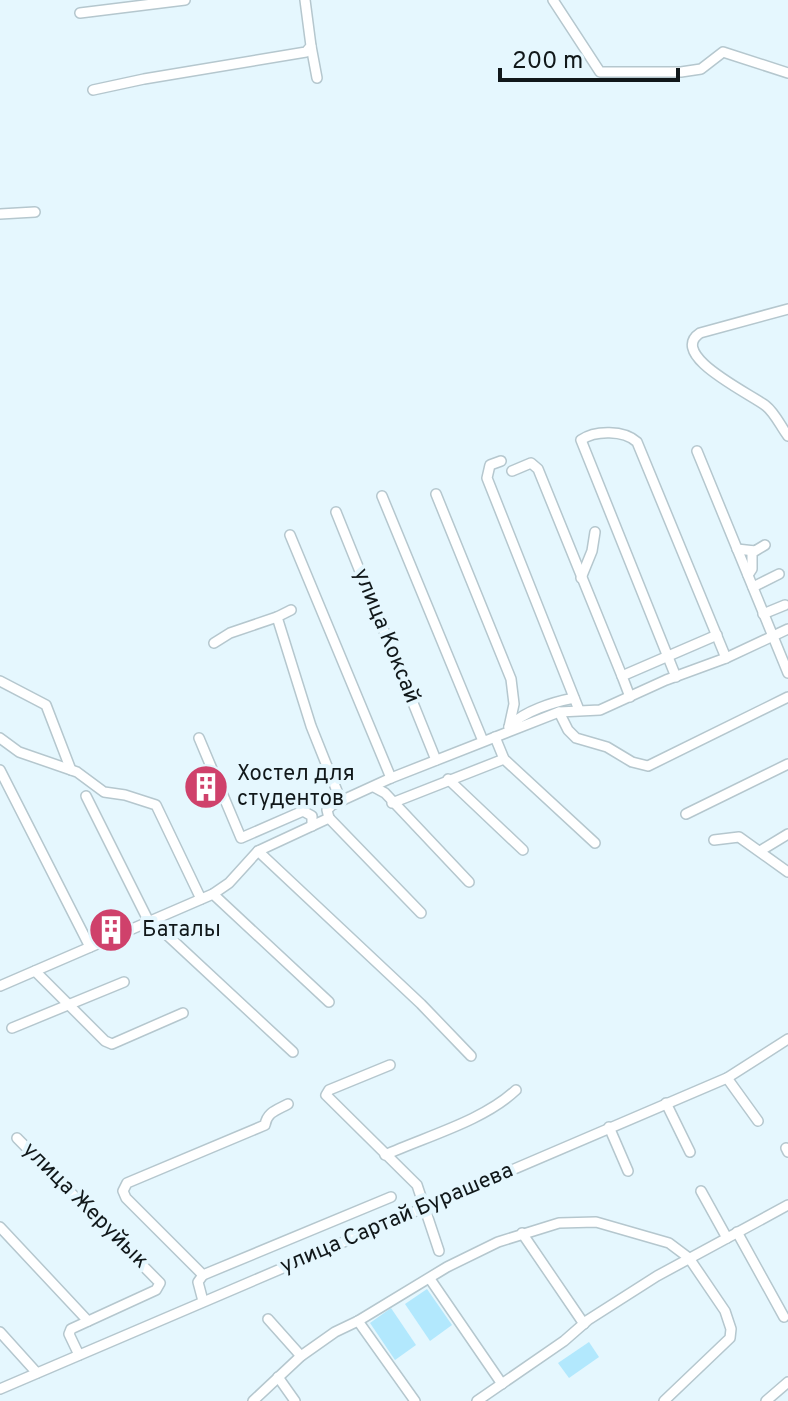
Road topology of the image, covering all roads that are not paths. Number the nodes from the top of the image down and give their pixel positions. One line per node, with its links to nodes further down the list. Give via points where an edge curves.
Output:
1 (185, 0): 4 (street)
2 (305, 0): 5 (street)
3 (553, 0): 6 (street, via 600,72 701,69 723,52)
4 (80, 13)
5 (311, 46): 7 (street); 8 (street, via 295,55)
6 (788, 73)
7 (317, 78)
8 (93, 90)
9 (35, 212): 10 (street)
10 (0, 214)
11 (788, 309): 12 (street, via 700,333 691,346 700,360 769,408)
12 (788, 436)
13 (697, 451): 22 (street)
14 (501, 461): 46 (street, via 490,465 487,478)
15 (512, 471): 25 (street, via 531,463 538,469)
16 (436, 494): 49 (street, via 511,679 514,704)
17 (382, 496): 53 (street)
18 (336, 512): 55 (street, улица Коксай)
19 (595, 532): 24 (street)
20 (290, 535): 59 (street)
21 (765, 545): 23 (street)
22 (737, 549): 23 (street); 27 (street)
23 (752, 551): 27 (street)
24 (591, 554): 25 (street); 28 (street)
25 (574, 561): 28 (street)
26 (779, 574): 29 (street)
27 (748, 575): 29 (street)
28 (581, 578): 41 (street)
29 (753, 587): 32 (street)
30 (785, 605): 32 (street)
31 (291, 610): 33 (street)
32 (763, 614): 36 (street)
33 (277, 617): 37 (street); 63 (street)
34 (788, 629): 36 (street)
35 (717, 635): 38 (street); 38 (street, via 637,442 593,433 581,440); 39 (street)
36 (771, 637): 39 (street); 40 (street)
37 (214, 643)
38 (668, 657): 41 (street); 42 (street)
39 (726, 658): 42 (street)
40 (788, 673)
41 (622, 676): 44 (street)
42 (676, 677): 44 (street)
43 (0, 681): 58 (street, via 46,705)
44 (630, 697): 47 (street, via 600,710)
45 (788, 697): 48 (street, via 648,766 576,738)
46 (574, 698): 47 (street); 49 (street, via 515,720)
47 (579, 710): 48 (street)
48 (559, 712): 49 (street)
49 (508, 730): 50 (street)
50 (495, 737): 53 (street); 54 (street)
51 (0, 738): 58 (street, via 19,752)
52 (199, 738): 67 (street, via 241,838 303,811 312,816)
53 (483, 741): 55 (street)
54 (504, 759): 60 (street); 70 (street)
55 (436, 760): 59 (street)
56 (788, 764): 65 (street)
57 (0, 770): 80 (street)
58 (71, 770): 77 (street, via 104,792 156,805)
59 (391, 778): 61 (street)
60 (448, 779): 64 (street); 71 (street)
61 (374, 787): 63 (street); 64 (street)
62 (86, 796): 79 (street)
63 (341, 801): 66 (street, via 327,810)
64 (392, 803): 75 (street)
65 (686, 814)
66 (329, 818): 67 (street); 78 (street)
67 (312, 826): 72 (street)
68 (788, 834): 73 (street)
69 (714, 840): 73 (street, via 739,837)
70 (595, 843)
71 (523, 850)
72 (258, 851): 76 (street); 90 (street)
73 (760, 851): 74 (street)
74 (788, 872)
75 (469, 882)
76 (213, 894): 77 (street); 84 (street)
77 (201, 899): 79 (street)
78 (421, 913)
79 (150, 922): 80 (street); 89 (street)
80 (90, 947): 81 (street)
81 (35, 971): 83 (street); 85 (street)
82 (124, 982): 85 (street)
83 (0, 986)
84 (329, 1002)
85 (68, 1005): 86 (street, via 112,1044); 87 (street)
86 (183, 1013)
87 (12, 1028)
88 (788, 1039): 92 (street, улица Сартай Бурашева)
89 (293, 1052)
90 (471, 1056)
91 (390, 1065): 100 (street, via 326,1095)
92 (727, 1078): 94 (street, улица Сартай Бурашева); 96 (street)
93 (516, 1090): 100 (street, via 482,1114)
94 (666, 1103): 97 (street, улица Сартай Бурашева); 99 (street)
95 (288, 1104): 112 (street, via 271,1112 265,1125 127,1183 123,1191)
96 (758, 1121)
97 (609, 1127): 101 (street); 105 (street, улица Сартай Бурашева)
98 (17, 1138): 117 (street, улица Жеруйык, via 160,1283 156,1290)
99 (690, 1152)
100 (385, 1155): 105 (street, via 417,1185)
101 (628, 1171)
102 (701, 1191): 109 (street)
103 (391, 1197): 112 (street)
104 (788, 1205): 107 (street)
105 (426, 1208): 110 (street); 114 (street, улица Сартай Бурашева)
106 (0, 1227): 117 (street)
107 (737, 1232): 109 (street); 115 (street)
108 (522, 1233): 111 (street, via 559,1223 596,1222 669,1243); 113 (street); 119 (street)
109 (727, 1238): 111 (street)
110 (439, 1251)
111 (689, 1258): 119 (street); 132 (street, via 725,1311 730,1338)
112 (203, 1275): 114 (street, via 198,1282)
113 (430, 1279): 118 (street); 126 (street)
114 (203, 1301): 121 (street, улица Сартай Бурашева)
115 (784, 1317)
116 (268, 1319): 122 (street)
117 (88, 1321): 121 (street, via 70,1330)
118 (358, 1321): 122 (street); 130 (street)
119 (584, 1324): 126 (street)
120 (0, 1332): 123 (street)
121 (79, 1355): 123 (street, улица Сартай Бурашева)
122 (301, 1356): 124 (street)
123 (37, 1373): 127 (street, улица Сартай Бурашева)
124 (278, 1377): 128 (street); 129 (street)
125 (788, 1382): 133 (street)
126 (502, 1384): 131 (street)
127 (0, 1389)
128 (253, 1401)
129 (295, 1401)
130 (415, 1401)
131 (477, 1401)
132 (664, 1401)
133 (766, 1401)

